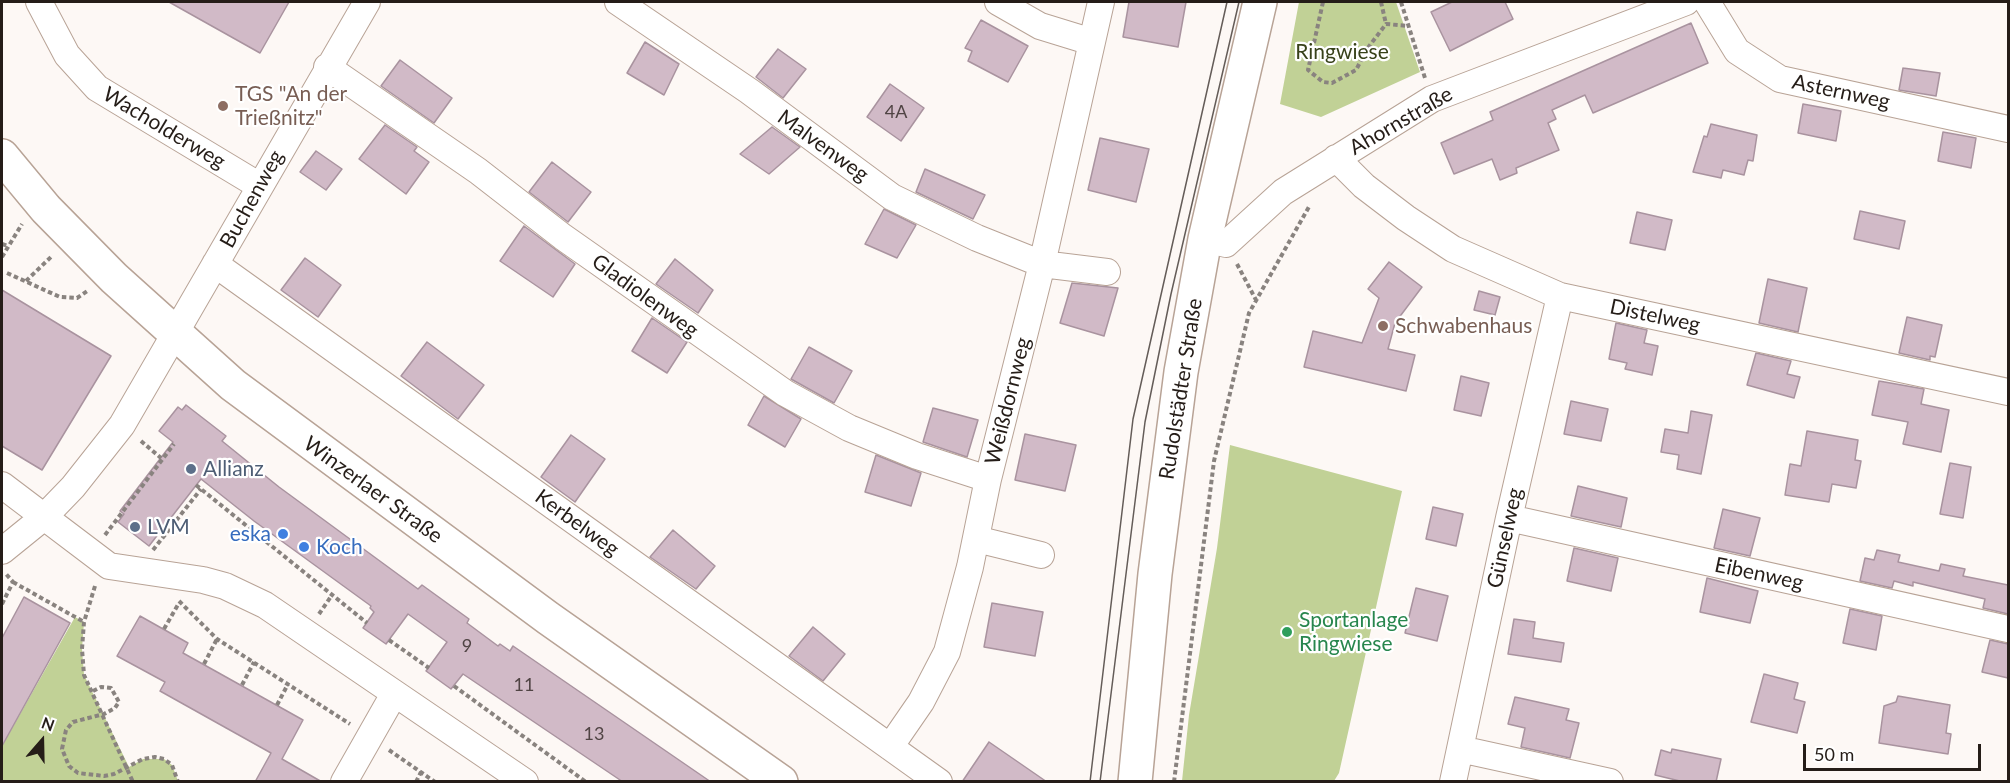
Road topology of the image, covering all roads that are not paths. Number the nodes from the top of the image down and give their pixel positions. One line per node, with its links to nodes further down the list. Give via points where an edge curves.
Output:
1 (39, 2): 14 (street, Wacholderweg, via 67,55 97,88)
2 (367, 2): 10 (street, Buchenweg)
3 (618, 2): 17 (street, Malvenweg, via 892,197)
4 (998, 2): 9 (street, via 1040,26)
5 (1101, 2): 9 (street, Weißdornweg)
6 (1260, 2): 15 (main road, Rudolstädter Straße)
7 (1686, 2): 13 (street, Ahornstraße, via 1432,99)
8 (1707, 2): 11 (street, Asternweg, via 1737,51 1780,79)
9 (1092, 42): 17 (street, Weißdornweg)
10 (327, 68): 14 (street, Buchenweg); 22 (street, Gladiolenweg, via 478,171 563,237 784,393 849,428)
11 (2008, 129)
12 (2, 156): 20 (main road, Winzerlaer Straße, via 46,209)
13 (1336, 158): 15 (street, Ahornstraße); 19 (street, Distelweg, via 1398,212 1453,249)
14 (258, 185): 16 (street, Buchenweg)
15 (1216, 242): 37 (main road, Rudolstädter Straße, via 1181,372 1155,574)
16 (215, 264): 20 (street, Buchenweg); 31 (street, Kerbelweg)
17 (1042, 264): 18 (street); 22 (street, Weißdornweg)
18 (1107, 272)
19 (1560, 296): 21 (street, Distelweg); 25 (street, Günselweg)
20 (175, 335): 24 (street, Buchenweg, via 122,424); 35 (main road, Winzerlaer Straße, via 288,428)
21 (2008, 392)
22 (988, 479): 26 (street, Weißdornweg)
23 (2, 485): 24 (street)
24 (44, 517): 28 (street, Buchenweg); 30 (street, via 109,566 225,586 265,605)
25 (1509, 518): 29 (street, Eibenweg); 32 (street, Günselweg)
26 (976, 539): 27 (street); 31 (street, Weißdornweg, via 947,652 921,702)
27 (1041, 555)
28 (4, 562)
29 (2008, 629)
30 (394, 694): 33 (street); 34 (street)
31 (890, 747): 36 (street, Kerbelweg)
32 (1460, 749): 38 (street, Günselweg); 39 (street)
33 (344, 782)
34 (525, 782)
35 (781, 782)
36 (939, 782)
37 (1135, 782)
38 (1454, 782)
39 (1610, 782)

